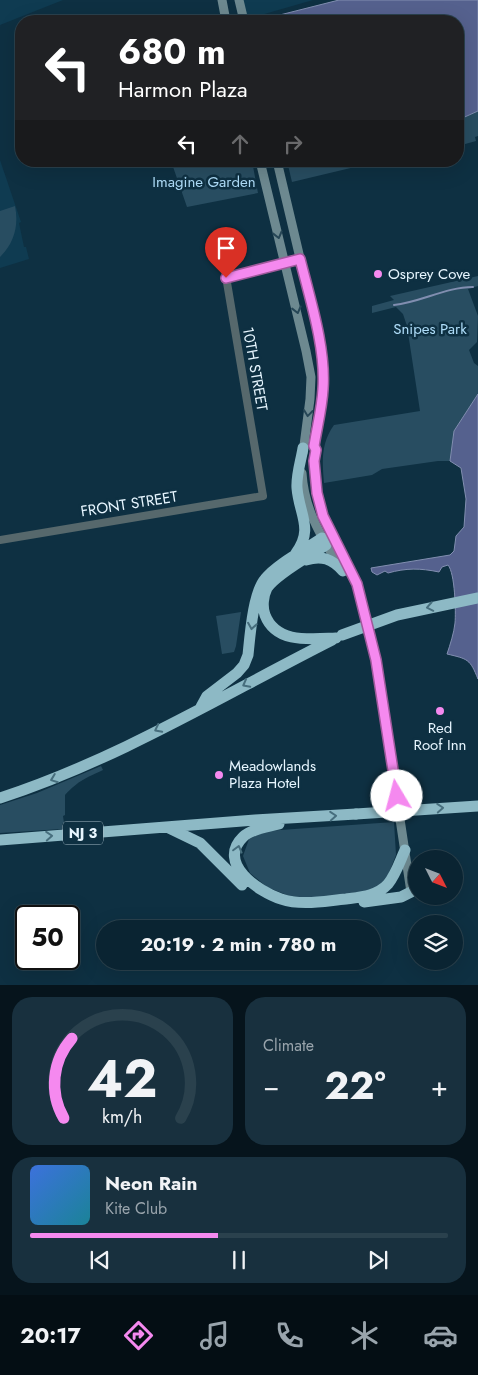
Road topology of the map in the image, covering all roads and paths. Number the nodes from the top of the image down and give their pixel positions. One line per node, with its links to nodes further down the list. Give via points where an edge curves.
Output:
1 (222, 0): 3 (main road)
2 (238, 0): 4 (main road)
3 (225, 15)
4 (242, 15)
5 (261, 167): 9 (main road, one-way to 9)
6 (278, 167): 8 (main road)
7 (221, 247): 10 (street, 10TH STREET)
8 (300, 259): 9 (street); 11 (main road, via 323,364 324,387)
9 (285, 263): 10 (street); 11 (main road, one-way to 11, via 311,377)
10 (226, 278): 12 (street, 10TH STREET)
11 (309, 447): 14 (main road, via 311,493); 15 (highway, via 297,488 305,535); 16 (main road, via 316,450 317,493 323,516 349,566)
12 (263, 496): 13 (street, FRONT STREET)
13 (0, 540)
14 (325, 541): 15 (highway); 16 (main road)
15 (295, 561): 16 (highway, via 327,558); 18 (highway, via 266,589 263,600 268,622 283,635 293,638); 19 (highway, one-way to 19, via 264,580 258,591 244,665 207,696)
16 (347, 572): 25 (main road, via 358,594 380,682)
17 (478, 598): 18 (highway, one-way to 18, bridge, via 407,612)
18 (339, 636): 19 (highway, one-way to 19)
19 (201, 707): 20 (highway, one-way to 20, via 86,765)
20 (0, 798)
21 (478, 806): 22 (highway, NJ 3, one-way to 21, bridge)
22 (297, 819): 23 (highway, NJ 3); 29 (highway, one-way to 22, via 295,902 270,895 242,874 235,860 242,838 256,830)
23 (165, 827): 24 (highway, NJ 3, one-way to 23); 28 (highway, via 200,843 247,889 284,907 321,909)
24 (0, 840)
25 (404, 850): 26 (main road); 29 (highway, via 388,884 381,890)
26 (408, 874)
27 (408, 891): 29 (highway)
28 (408, 894)
29 (362, 896)

